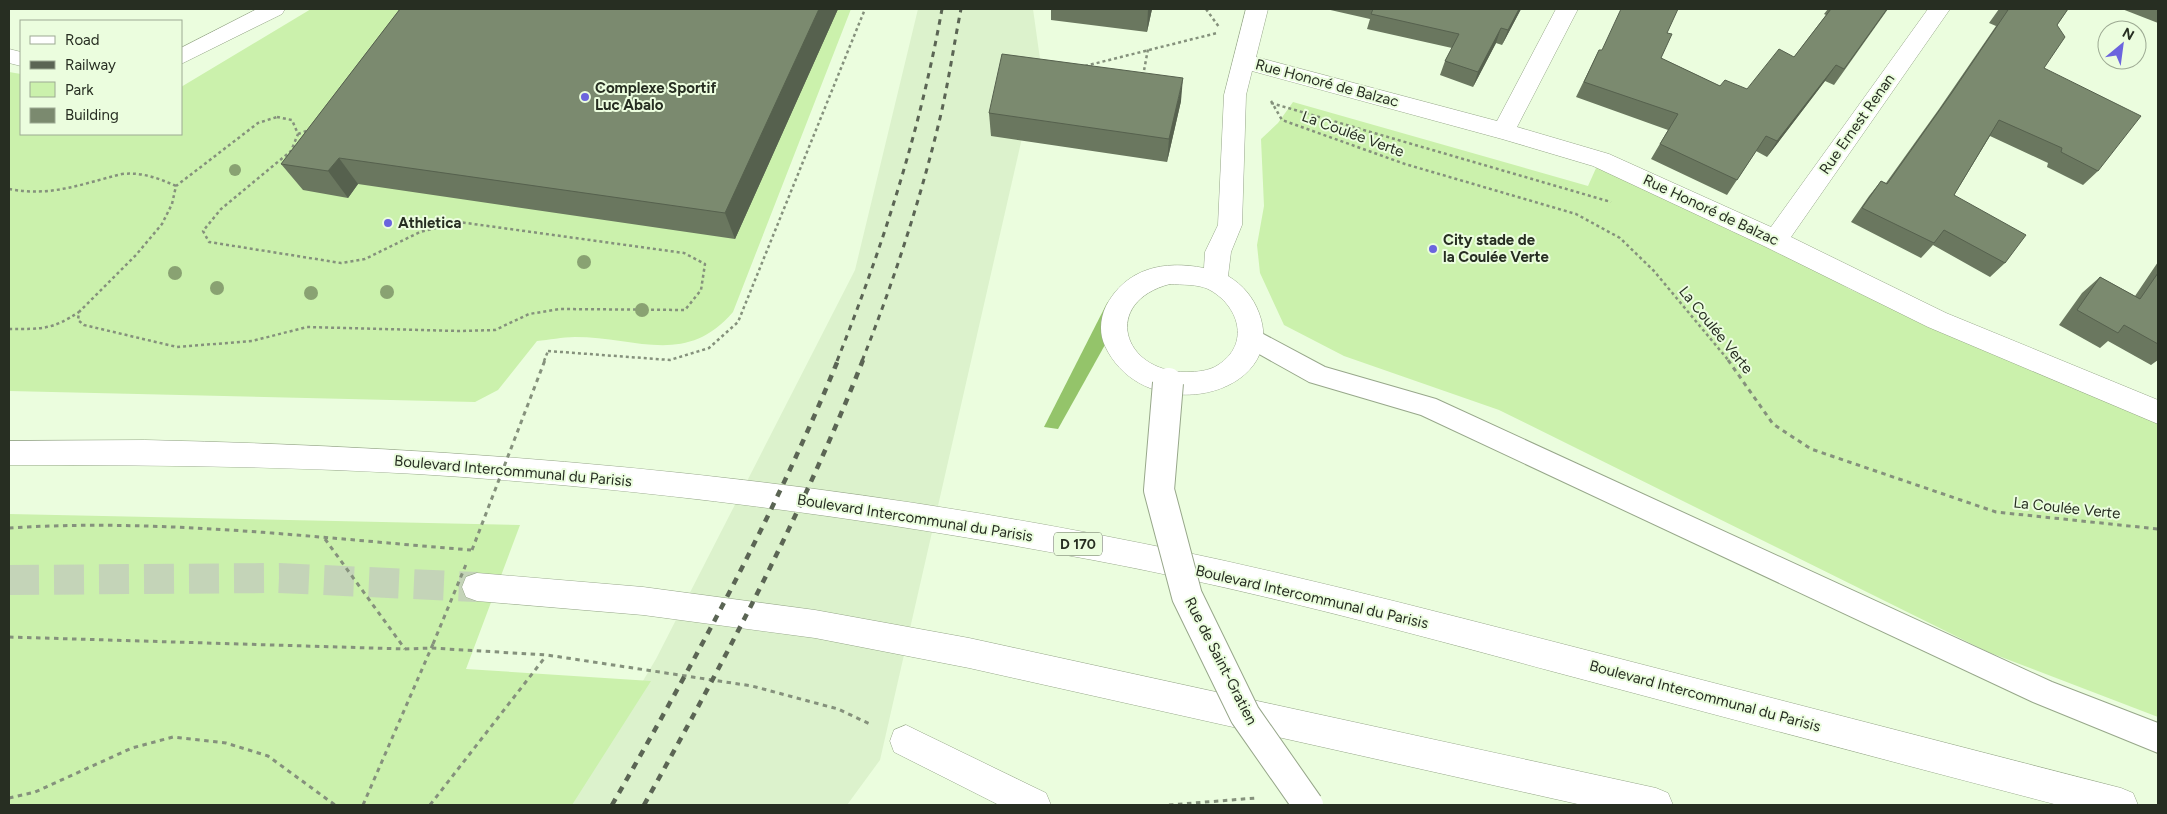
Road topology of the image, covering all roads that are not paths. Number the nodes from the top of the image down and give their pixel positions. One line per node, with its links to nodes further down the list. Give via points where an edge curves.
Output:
1 (274, 9): 5 (main road)
2 (1257, 9): 6 (main road)
3 (1567, 9): 7 (main road)
4 (1939, 9): 8 (main road, Rue Ernest Renan)
5 (182, 56)
6 (1244, 60): 7 (main road, Rue Honoré de Balzac); 9 (main road, via 1235,95 1230,225 1218,252)
7 (1503, 130): 8 (main road, Rue Honoré de Balzac, via 1601,160)
8 (1776, 240): 12 (main road, Rue Honoré de Balzac, via 1937,320)
9 (1215, 281): 10 (main road, via 1244,305 1251,321); 11 (main road, via 1193,275 1162,276 1130,290 1118,306 1113,325 1116,343 1127,361 1146,375)
10 (1252, 338): 11 (main road, via 1246,355 1233,370 1214,380 1192,385); 15 (lane, via 1318,375 1427,406 2043,692)
11 (1168, 383): 18 (main road, Rue de Saint-Gratien, bridge, via 1159,490 1187,596 1245,715)
12 (2158, 412)
13 (9, 453): 20 (main road, Boulevard Intercommunal du Parisis / D 170, via 104,451 348,458 546,472 736,491 928,518 1098,548 1273,586)
14 (472, 574): 19 (main road, via 825,626 969,653)
15 (2158, 738)
16 (906, 741): 17 (main road)
17 (1034, 805)
18 (1308, 805)
19 (1656, 805)
20 (2121, 805)

